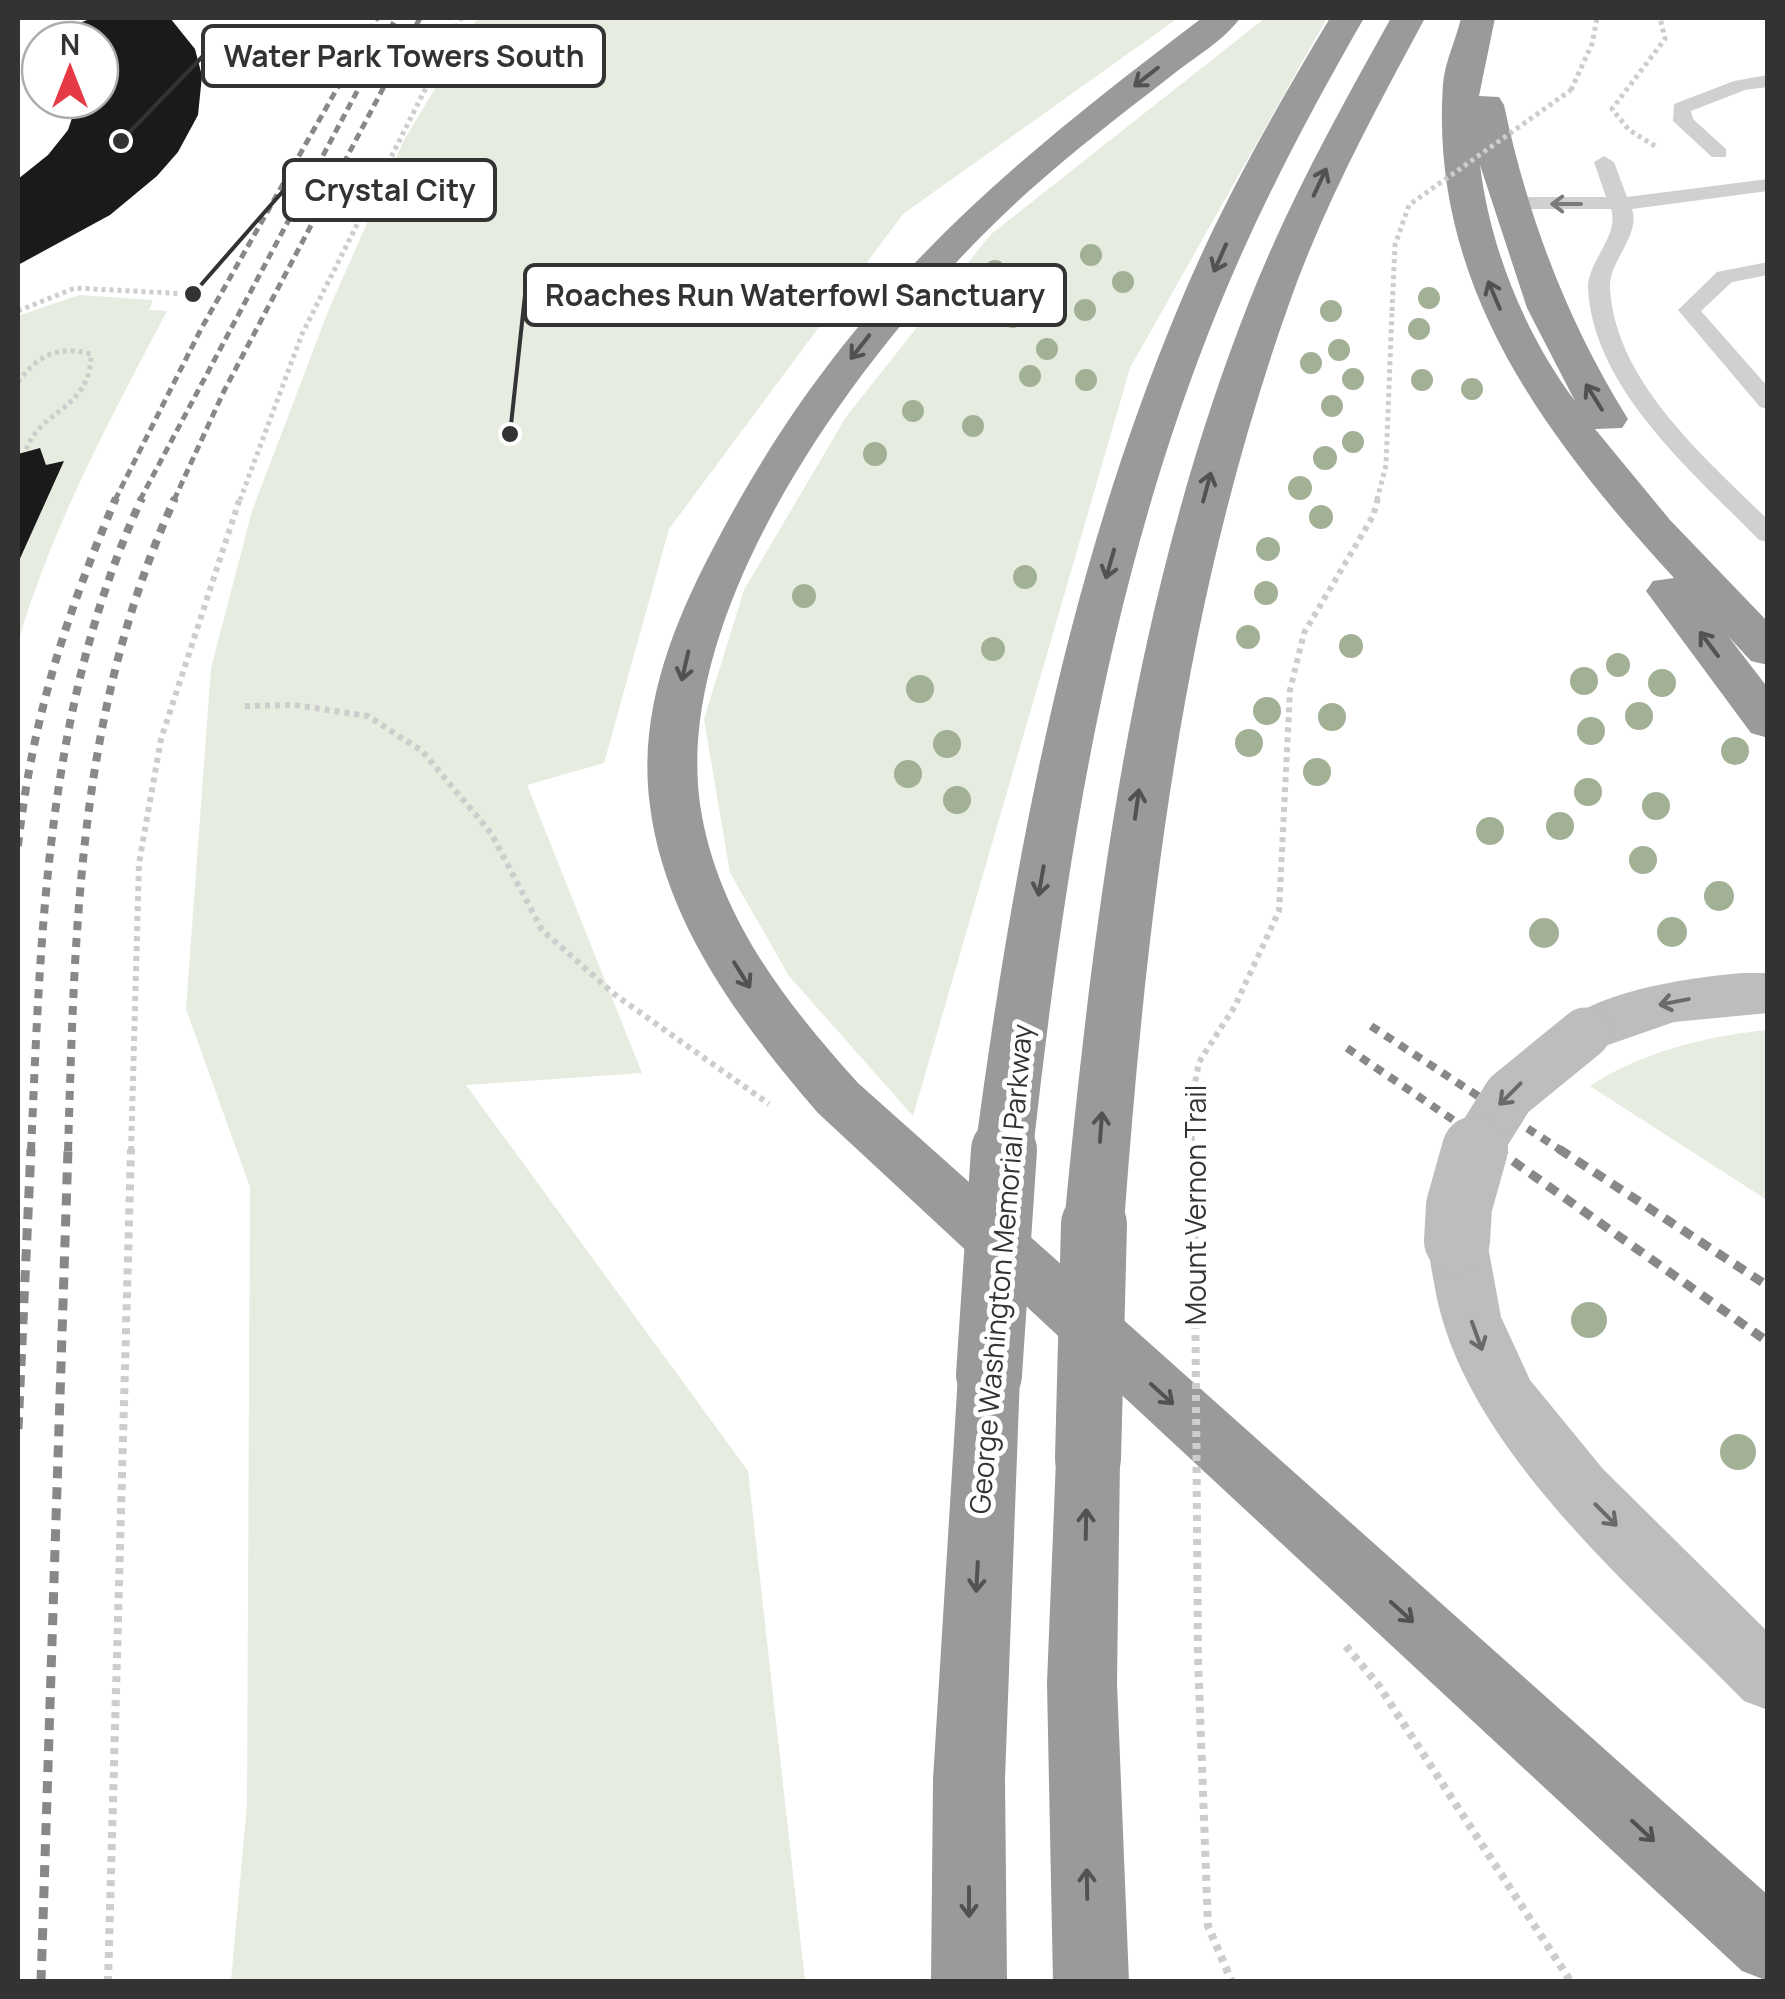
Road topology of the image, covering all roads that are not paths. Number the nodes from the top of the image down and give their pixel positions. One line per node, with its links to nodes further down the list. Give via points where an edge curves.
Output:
1 (1224, 18): 20 (highway, one-way to 20, via 1044,158 969,226 873,331 817,407 721,575 687,654 672,768 683,844 731,958 792,1048 838,1098)
2 (1347, 18): 21 (highway, George Washington Memorial Parkway, one-way to 21, bridge, via 1290,114 1220,259 1132,492 1060,776 1004,1150 968,1779)
3 (1408, 18): 22 (highway, one-way to 3, bridge, via 1082,1683 1094,1224 1122,908 1161,672 1236,393 1293,243)
4 (1478, 22): 9 (highway, via 1492,138); 13 (highway, one-way to 4, via 1497,304 1474,238 1460,108)
5 (1768, 81): 6 (lane, via 1741,84 1681,108 1684,121)
6 (1720, 153)
7 (1604, 162): 10 (lane)
8 (1768, 184): 10 (lane)
9 (1510, 203): 10 (lane, one-way to 9); 15 (highway, one-way to 9, via 1660,490 1596,402 1559,332)
10 (1622, 204): 14 (lane, via 1624,225 1600,279 1613,338 1658,415)
11 (1768, 268): 12 (lane, via 1725,277 1689,310)
12 (1768, 402)
13 (1558, 411): 16 (highway, via 1664,543); 17 (highway, one-way to 13, via 1593,489)
14 (1768, 535)
15 (1768, 606)
16 (1768, 650)
17 (1768, 722)
18 (1768, 993): 19 (main road, one-way to 19, bridge, via 1643,1009 1558,1050 1499,1104 1464,1170 1457,1204 1470,1317 1508,1399 1580,1489)
19 (1768, 1679)
20 (1768, 1945)
21 (969, 1982)
22 (1091, 1982)

